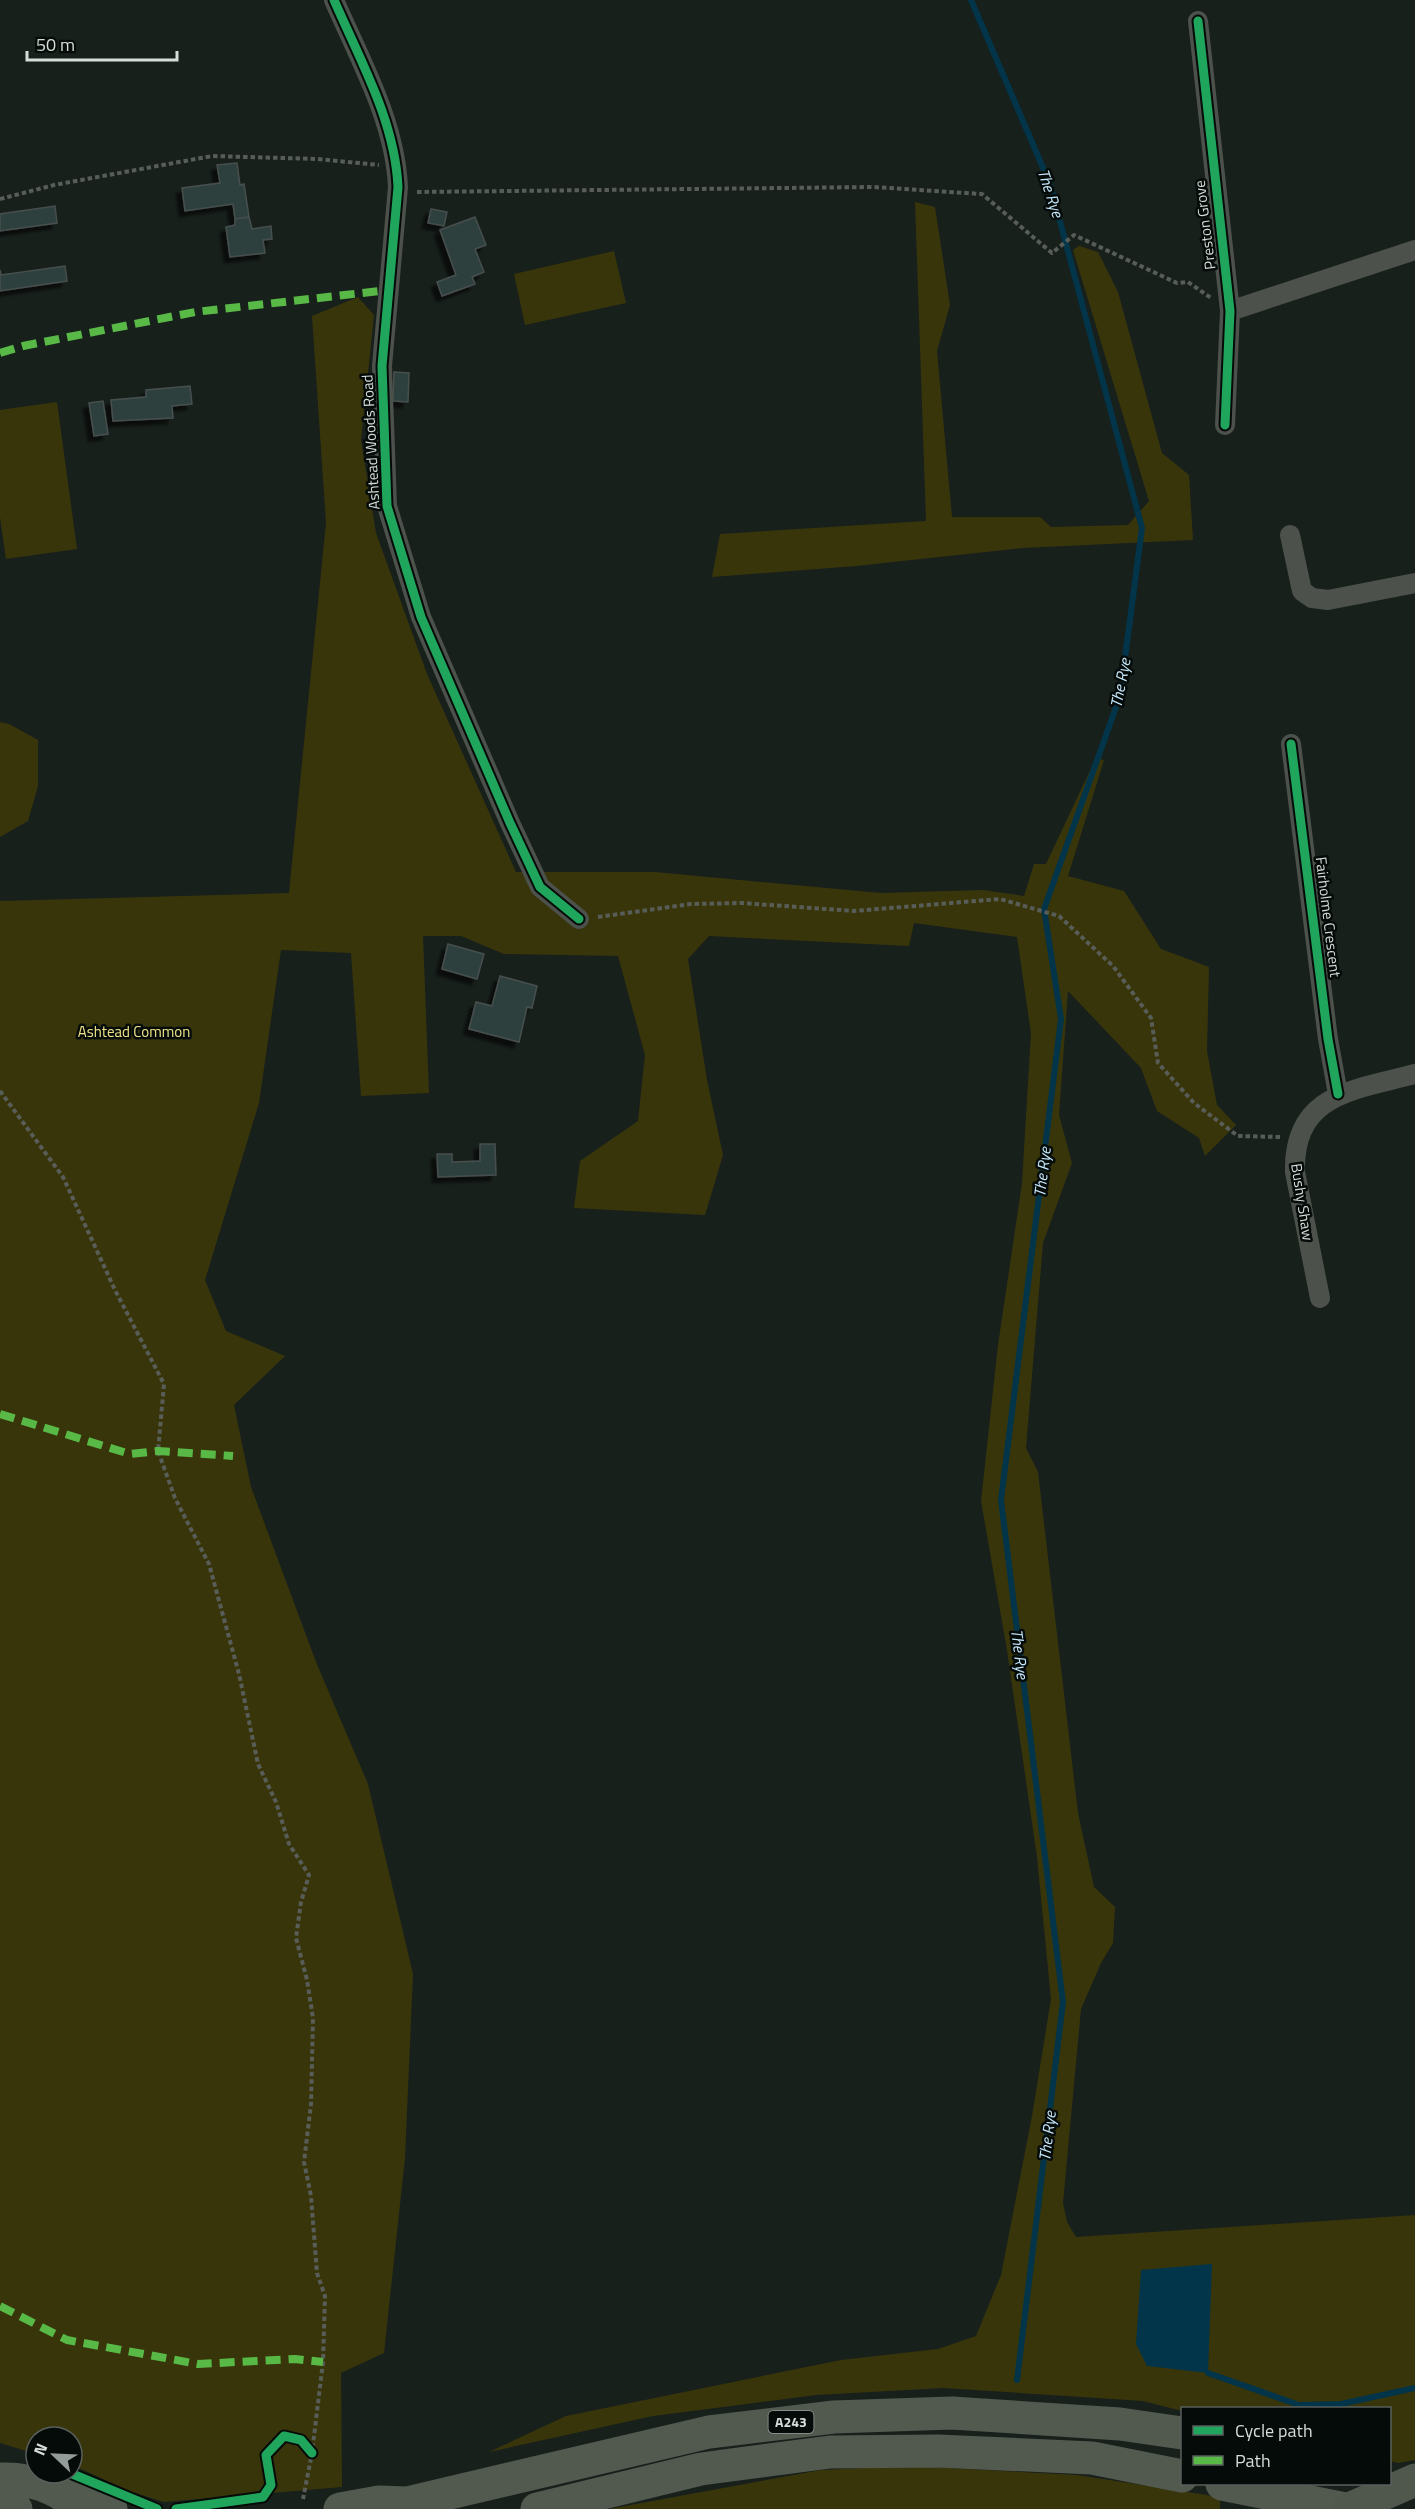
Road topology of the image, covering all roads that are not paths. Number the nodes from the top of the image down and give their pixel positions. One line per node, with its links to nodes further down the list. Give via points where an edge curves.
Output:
1 (334, 0): 9 (street, Ashtead Woods Road, via 388,127 398,167 382,366 387,506 421,617 510,823 540,886)
2 (1198, 21): 4 (street, Preston Grove)
3 (1415, 250): 4 (street)
4 (1230, 311): 5 (street, Preston Grove)
5 (1224, 425)
6 (1290, 535): 7 (street, via 1302,591 1312,598 1328,600)
7 (1415, 583)
8 (1291, 744): 11 (street, Fairholme Crescent)
9 (579, 919)
10 (1415, 1074): 11 (street, Bushy Shaw)
11 (1338, 1094): 12 (street, Bushy Shaw, via 1314,1110 1295,1153 1295,1172)
12 (1320, 1298)
13 (1181, 2433): 21 (highway, A243, via 1120,2424 952,2413 834,2417 709,2432)
14 (1181, 2476): 25 (highway, A243, via 1092,2458 938,2451 830,2452 701,2469)
15 (1391, 2478): 17 (highway)
16 (0, 2479): 20 (highway, via 22,2479)
17 (1415, 2482): 27 (highway, bridge)
18 (1227, 2485): 26 (highway)
19 (0, 2494): 22 (highway)
20 (73, 2502): 23 (highway, via 91,2500)
21 (400, 2506): 24 (highway, via 379,2502)
22 (16, 2509)
23 (111, 2509)
24 (340, 2509)
25 (537, 2509)
26 (1345, 2509)
27 (1349, 2509)

